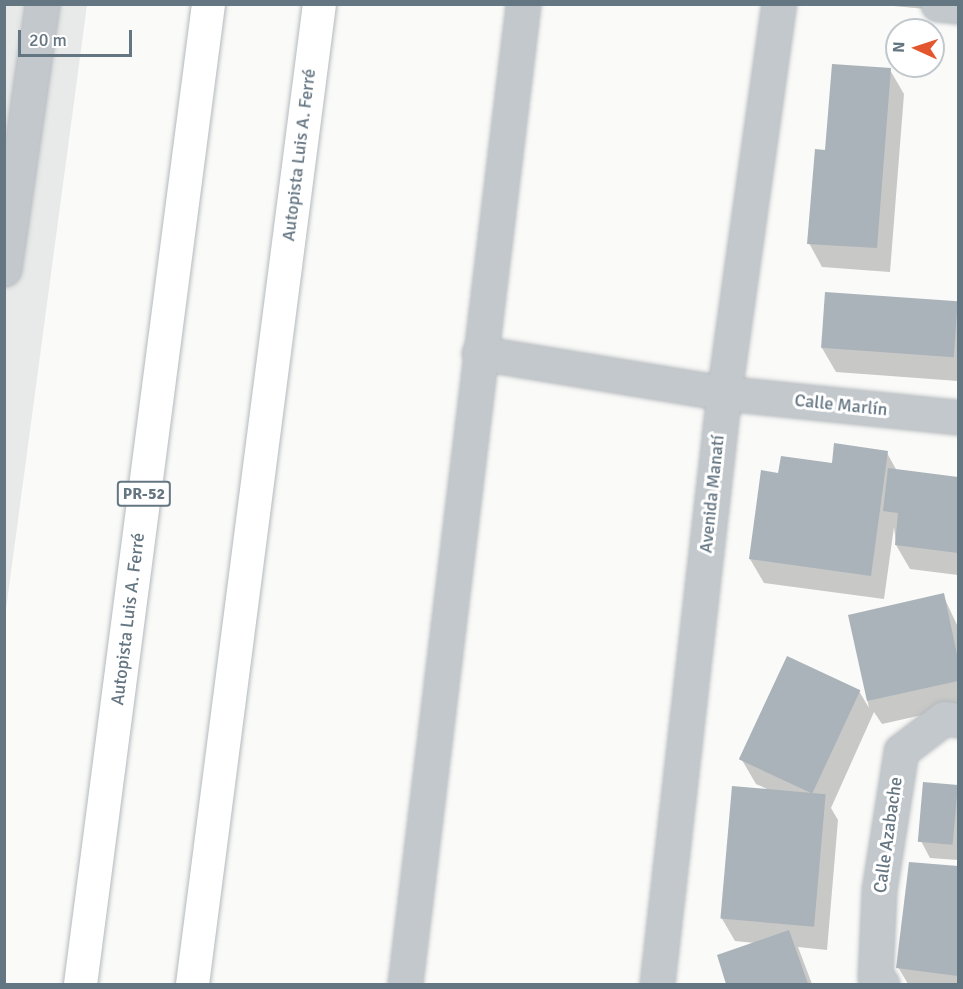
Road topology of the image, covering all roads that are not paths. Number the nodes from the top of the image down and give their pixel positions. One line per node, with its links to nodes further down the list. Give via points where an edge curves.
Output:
1 (42, 4): 8 (street)
2 (208, 4): 13 (highway, Autopista Luis A. Ferré / PR-52)
3 (319, 4): 14 (highway, Autopista Luis A. Ferré)
4 (523, 4): 9 (street)
5 (779, 4): 10 (street, Avenida Manatí)
6 (938, 4): 7 (street)
7 (958, 6)
8 (4, 269)
9 (480, 353): 10 (street, Calle Marlín); 15 (street)
10 (724, 393): 11 (street, Calle Marlín); 16 (street, Avenida Manatí)
11 (958, 417)
12 (958, 720): 17 (street, Calle Azabache, via 944,718 901,751 879,890 875,978)
13 (81, 984)
14 (192, 984)
15 (405, 984)
16 (657, 984)
17 (882, 984)

